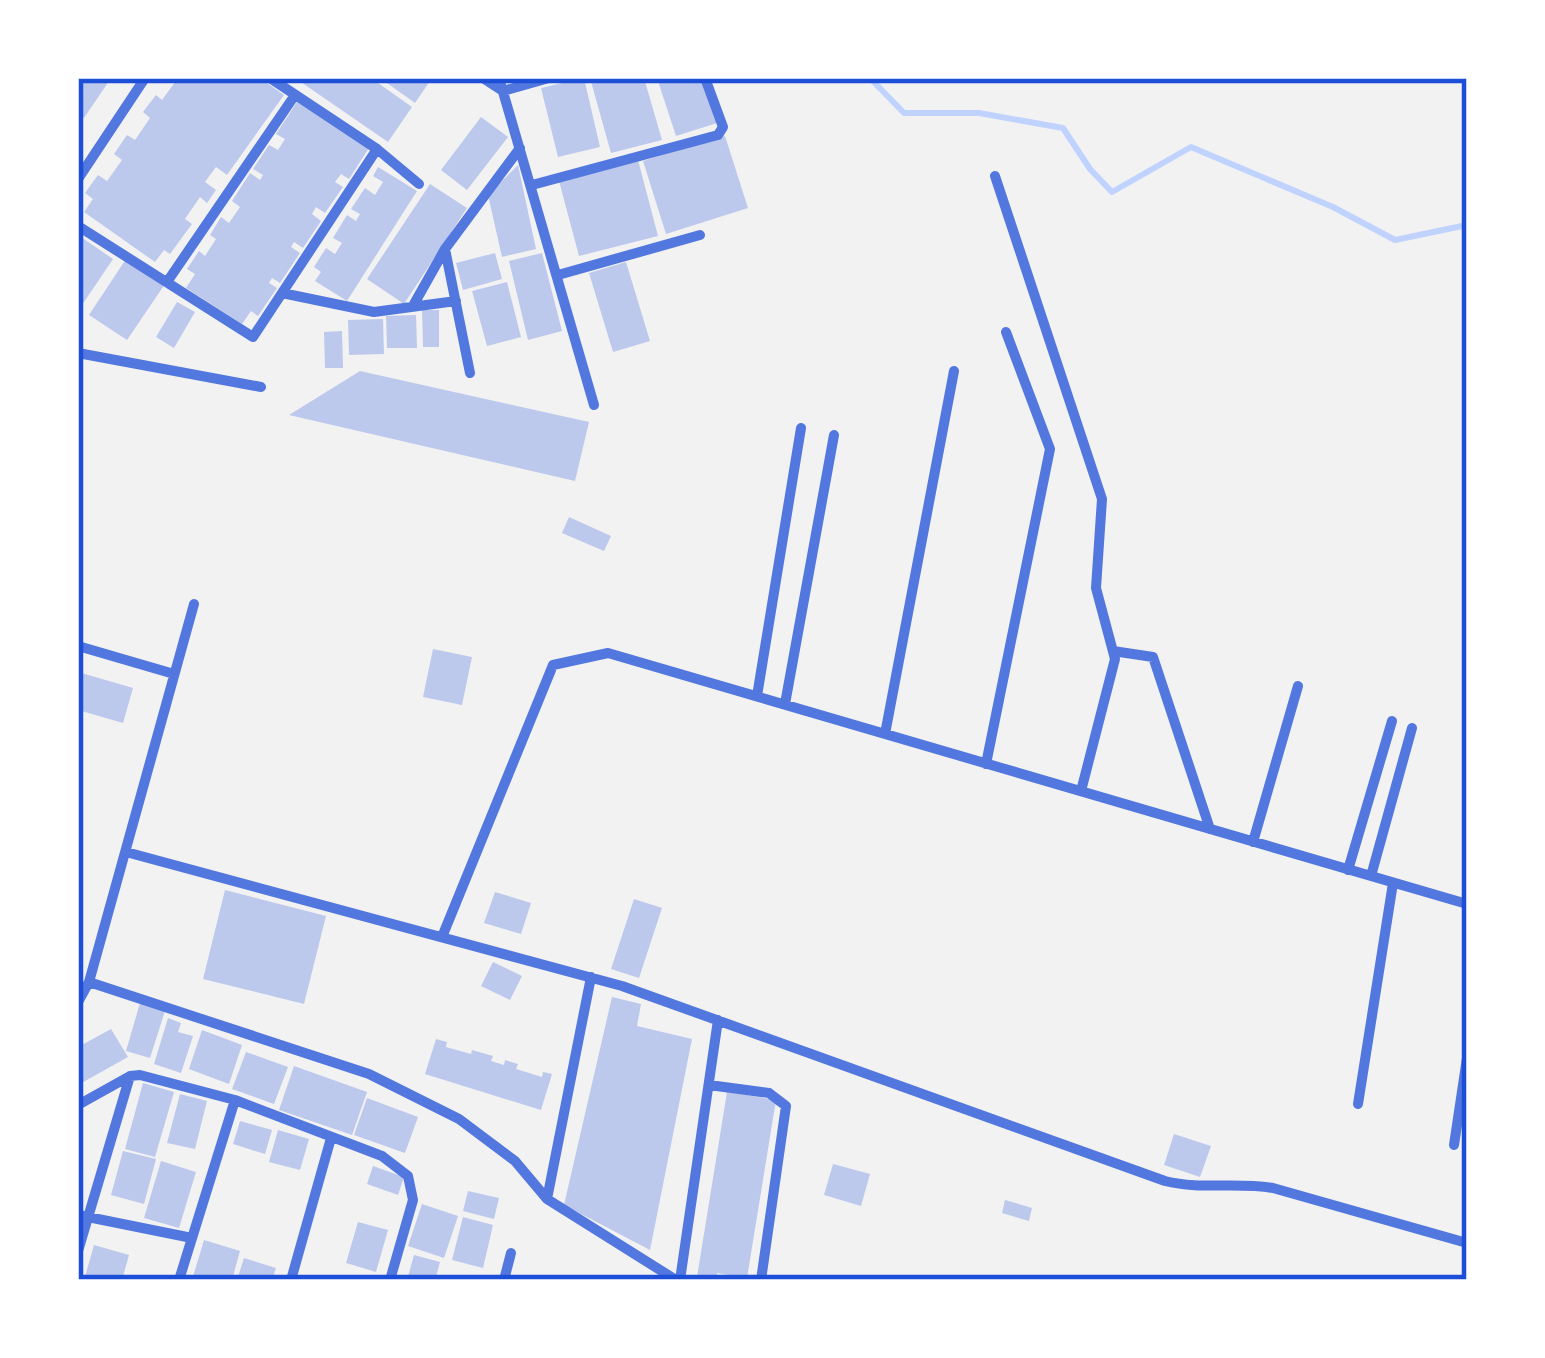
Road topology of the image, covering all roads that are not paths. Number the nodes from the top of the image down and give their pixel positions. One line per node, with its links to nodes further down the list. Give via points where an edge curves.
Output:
1 (145, 78): 11 (street)
2 (270, 78): 7 (street)
3 (483, 78): 6 (street)
4 (549, 78): 6 (street)
5 (706, 78): 13 (street, via 723,127 718,135)
6 (501, 85): 8 (street)
7 (295, 95): 9 (street); 18 (street)
8 (520, 148): 13 (street); 16 (street)
9 (377, 149): 12 (street); 19 (street)
10 (995, 176): 32 (street, via 1102,499 1096,589)
11 (78, 179)
12 (419, 184)
13 (532, 185): 17 (street)
14 (78, 226): 18 (street)
15 (700, 235): 17 (street)
16 (445, 249): 20 (street); 21 (street)
17 (558, 275): 27 (street)
18 (167, 282): 19 (street, via 253,337)
19 (282, 292): 21 (street, via 374,312)
20 (456, 301): 21 (street); 25 (street)
21 (414, 304)
22 (1006, 332): 40 (street, via 1050,448)
23 (78, 353): 26 (street)
24 (954, 371): 39 (street)
25 (470, 373)
26 (261, 387)
27 (594, 405)
28 (801, 428): 35 (street)
29 (834, 435): 36 (street)
30 (194, 604): 33 (street)
31 (78, 646): 33 (street)
32 (1113, 651): 41 (street); 42 (street, via 1153,657)
33 (175, 674): 44 (street)
34 (1298, 686): 43 (street)
35 (758, 697): 36 (street); 49 (street, via 608,652 553,665)
36 (785, 704): 39 (street)
37 (1392, 721): 45 (street)
38 (1412, 728): 46 (street)
39 (885, 734): 40 (street)
40 (986, 764): 41 (street)
41 (1081, 791): 42 (street)
42 (1210, 829): 43 (street)
43 (1253, 842): 45 (street)
44 (126, 852): 49 (street); 51 (street)
45 (1348, 870): 46 (street)
46 (1371, 876): 47 (street)
47 (1393, 883): 48 (street); 58 (street)
48 (1467, 904)
49 (442, 937): 50 (street)
50 (591, 977): 53 (street); 62 (street)
51 (89, 982): 52 (street); 62 (street, via 410,1092 494,1143)
52 (78, 1002)
53 (718, 1020): 56 (street); 65 (street, via 1165,1181 1273,1188)
54 (1467, 1058): 61 (street)
55 (130, 1076): 57 (street); 59 (street); 63 (street)
56 (709, 1084): 72 (street); 73 (street, via 769,1094 786,1106)
57 (235, 1100): 60 (street); 64 (street)
58 (1358, 1104)
59 (78, 1105)
60 (331, 1138): 69 (street); 70 (street, via 382,1156 408,1176 412,1200)
61 (1454, 1144)
62 (547, 1199): 72 (street)
63 (83, 1215): 64 (street); 66 (street)
64 (192, 1238): 68 (street)
65 (1467, 1243)
66 (78, 1251)
67 (511, 1252): 71 (street)
68 (179, 1280)
69 (291, 1280)
70 (390, 1280)
71 (504, 1280)
72 (678, 1280)
73 (761, 1280)

